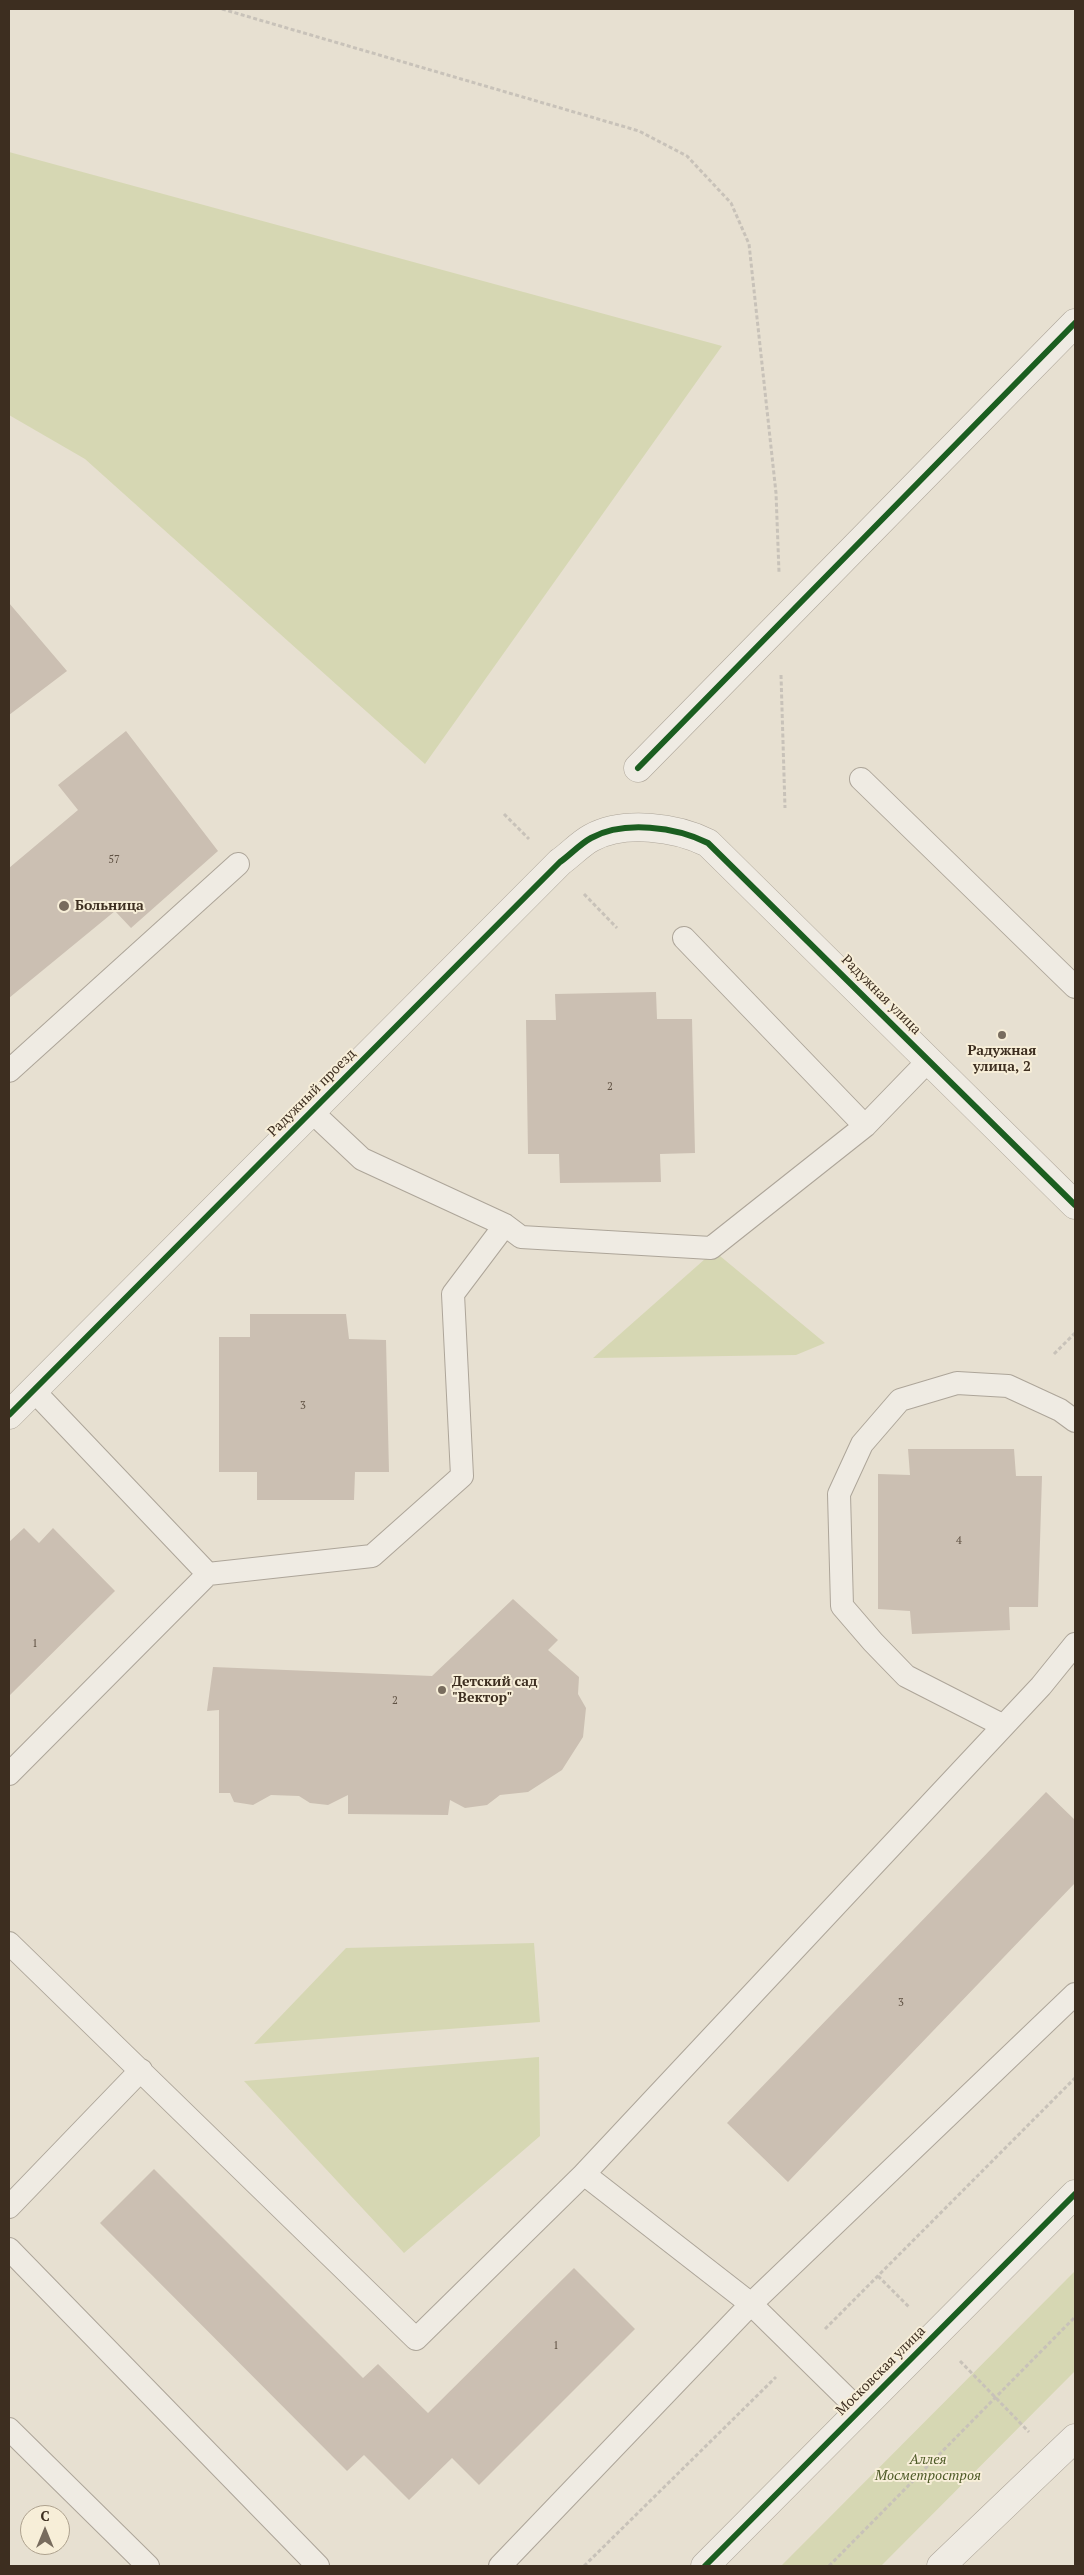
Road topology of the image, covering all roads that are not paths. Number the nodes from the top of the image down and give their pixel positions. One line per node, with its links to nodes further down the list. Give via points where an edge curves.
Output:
1 (1075, 323): 2 (street)
2 (638, 768)
3 (861, 779): 7 (lane)
4 (654, 828): 8 (street, Радужная улица, via 694,836 708,843); 10 (street, Радужный проезд, via 619,829 591,838 560,862)
5 (238, 864): 9 (lane)
6 (684, 938): 11 (lane)
7 (1075, 986)
8 (929, 1060): 11 (lane); 12 (street, Радужная улица)
9 (9, 1072)
10 (312, 1112): 13 (lane, via 362,1160); 14 (street, Радужный проезд)
11 (864, 1126): 13 (lane, via 711,1248 521,1237)
12 (1075, 1205)
13 (505, 1225): 17 (lane, via 453,1294 462,1476 372,1556)
14 (34, 1391): 15 (street, Радужный проезд); 17 (lane)
15 (9, 1416)
16 (1075, 1421): 19 (lane, via 1060,1410 1008,1386 957,1383 900,1400 862,1444 839,1494 842,1606 906,1676)
17 (208, 1574): 20 (lane)
18 (1075, 1644): 19 (lane)
19 (1002, 1725): 24 (lane)
20 (9, 1774)
21 (9, 1943): 23 (lane)
22 (1075, 1994): 28 (lane)
23 (141, 2070): 24 (lane, via 416,2339); 26 (lane)
24 (584, 2174): 28 (lane)
25 (1075, 2194): 29 (street, Московская улица)
26 (9, 2207)
27 (9, 2249): 33 (lane)
28 (751, 2304): 29 (lane); 34 (lane)
29 (860, 2411): 35 (street, Московская улица)
30 (9, 2429): 32 (lane)
31 (1075, 2438): 36 (street)
32 (148, 2566)
33 (318, 2566)
34 (500, 2566)
35 (705, 2566)
36 (941, 2566)

